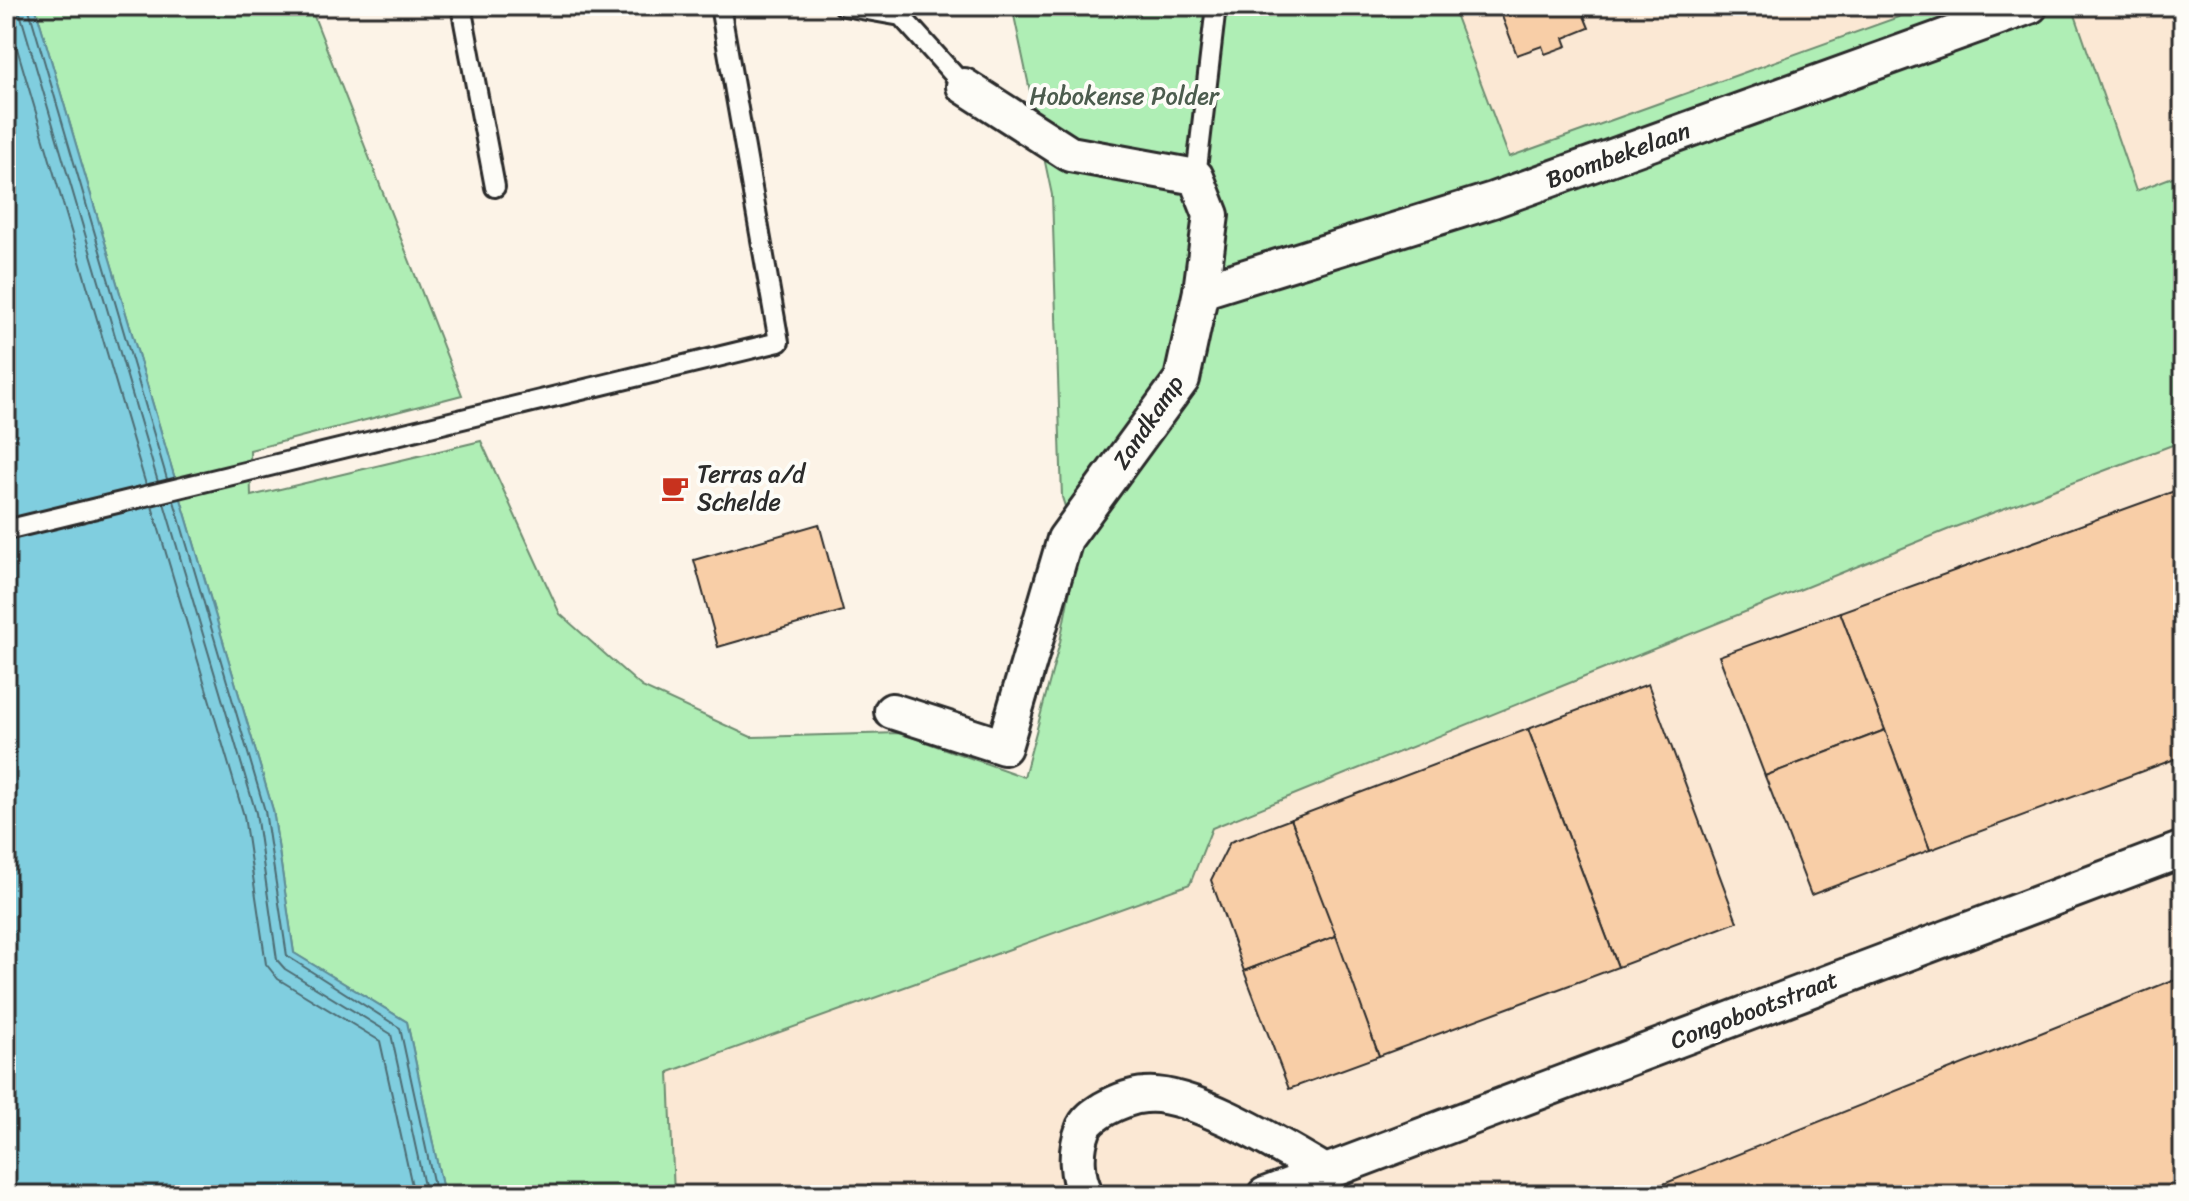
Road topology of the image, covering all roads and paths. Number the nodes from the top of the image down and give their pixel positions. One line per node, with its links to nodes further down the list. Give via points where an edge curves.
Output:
1 (461, 6): 8 (lane)
2 (720, 6): 10 (lane, via 779,342)
3 (844, 6): 6 (lane, via 901,16)
4 (1216, 6): 7 (lane)
5 (2030, 6): 9 (street, Boombekelaan, via 1493,200)
6 (964, 86): 7 (street, via 1070,154)
7 (1196, 177): 9 (street, Zandkamp, via 1211,215)
8 (495, 187)
9 (1201, 291): 11 (street, Zandkamp, via 1182,379 1065,539 1004,747)
10 (6, 530)
11 (892, 711)
12 (2183, 849): 13 (street, Congobootstraat)
13 (1325, 1172): 14 (street, via 1257,1132 1173,1097 1145,1095 1117,1102 1084,1125 1078,1181); 15 (street, Congobootstraat)
14 (1086, 1195)
15 (1265, 1195)

